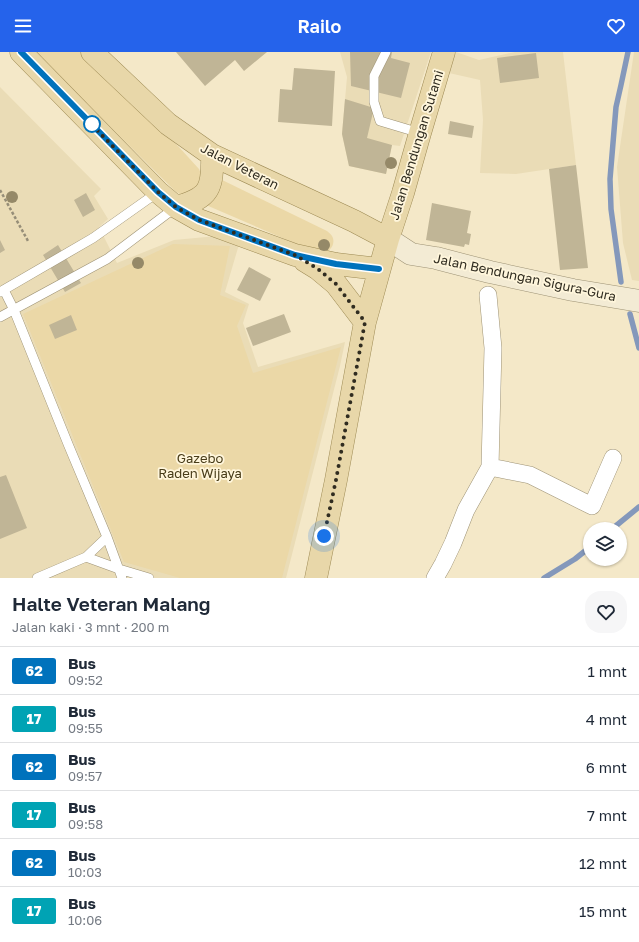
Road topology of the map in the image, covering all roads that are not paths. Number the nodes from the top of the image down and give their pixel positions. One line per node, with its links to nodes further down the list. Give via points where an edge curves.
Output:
1 (21, 52): 7 (main road)
2 (92, 52): 6 (main road, Jalan Veteran, via 168,124)
3 (386, 52): 5 (lane, via 374,76 374,102 380,121)
4 (444, 52): 5 (main road, Jalan Bendungan Sutami)
5 (420, 133): 9 (main road, Jalan Bendungan Sutami)
6 (212, 155): 8 (main road, via 212,176 204,195 191,203); 9 (main road, Jalan Veteran)
7 (158, 192): 8 (main road); 13 (lane, via 93,238)
8 (176, 207): 11 (main road, via 199,220); 16 (lane, via 107,259)
9 (388, 239): 10 (main road); 12 (main road, Jalan Bendungan Sutami)
10 (412, 254): 12 (main road); 15 (main road, Jalan Bendungan Sigura-Gura, via 558,287)
11 (295, 255): 12 (main road, via 336,264); 18 (main road, via 336,284)
12 (379, 269): 18 (main road, Jalan Bendungan Sutami)
13 (2, 291): 16 (lane)
14 (488, 295): 20 (street, via 493,348)
15 (639, 301)
16 (14, 310): 17 (lane); 21 (lane)
17 (0, 317)
18 (365, 322): 27 (main road, Jalan Bendungan Sutami)
19 (613, 458): 20 (street, via 592,506 530,475)
20 (490, 467): 28 (street, via 466,510)
21 (107, 537): 22 (lane); 23 (lane)
22 (86, 557): 23 (lane); 24 (lane)
23 (119, 569): 25 (lane); 26 (lane)
24 (37, 578)
25 (122, 578)
26 (150, 578)
27 (316, 578)
28 (435, 578)

